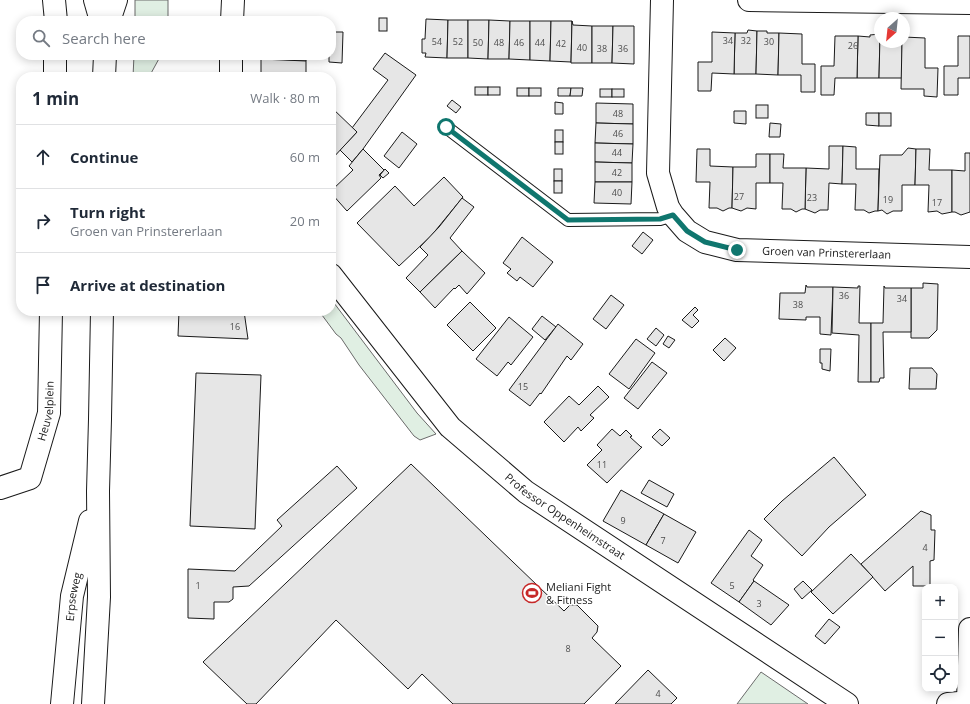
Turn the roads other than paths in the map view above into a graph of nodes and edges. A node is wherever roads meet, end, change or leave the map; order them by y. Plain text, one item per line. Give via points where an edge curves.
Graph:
1 (54, 0) edge
2 (95, 0) edge
3 (116, 0) edge
4 (233, 0) edge
5 (662, 0) edge
6 (749, 0) edge
7 (970, 3) edge
8 (56, 16) edge
9 (100, 16) edge
10 (111, 16) edge
11 (232, 16) edge
12 (55, 60) edge
13 (105, 60) edge
14 (231, 60) edge
15 (55, 72) edge
16 (104, 72) edge
17 (231, 72) edge
18 (446, 127) dead end
19 (673, 215) junction
20 (970, 256) edge
21 (336, 280) edge
22 (51, 316) edge
23 (102, 316) edge
24 (0, 488) edge
25 (98, 490) junction
26 (970, 629) edge
27 (962, 703) edge
28 (62, 704) edge
29 (93, 704) edge
30 (847, 704) edge

1 - 8 street
2 - 9 street
3 - 10 street
4 - 11 street
5 - 19 street, Groen van Prinstererlaan via 658,173 668,207
6 - 7 street
12 - 15 street
13 - 16 street
14 - 17 street
18 - 19 lane via 568,220 660,219
19 - 20 street, Groen van Prinstererlaan via 687,231 705,242 737,250
21 - 30 street, Professor Oppenheimstraat via 450,427 520,487
22 - 24 street, Heuvelplein via 49,413 30,478
23 - 25 street, Erpseweg
25 - 28 street, Erpseweg via 72,596
25 - 29 street, Erpseweg via 99,597
26 - 27 street

